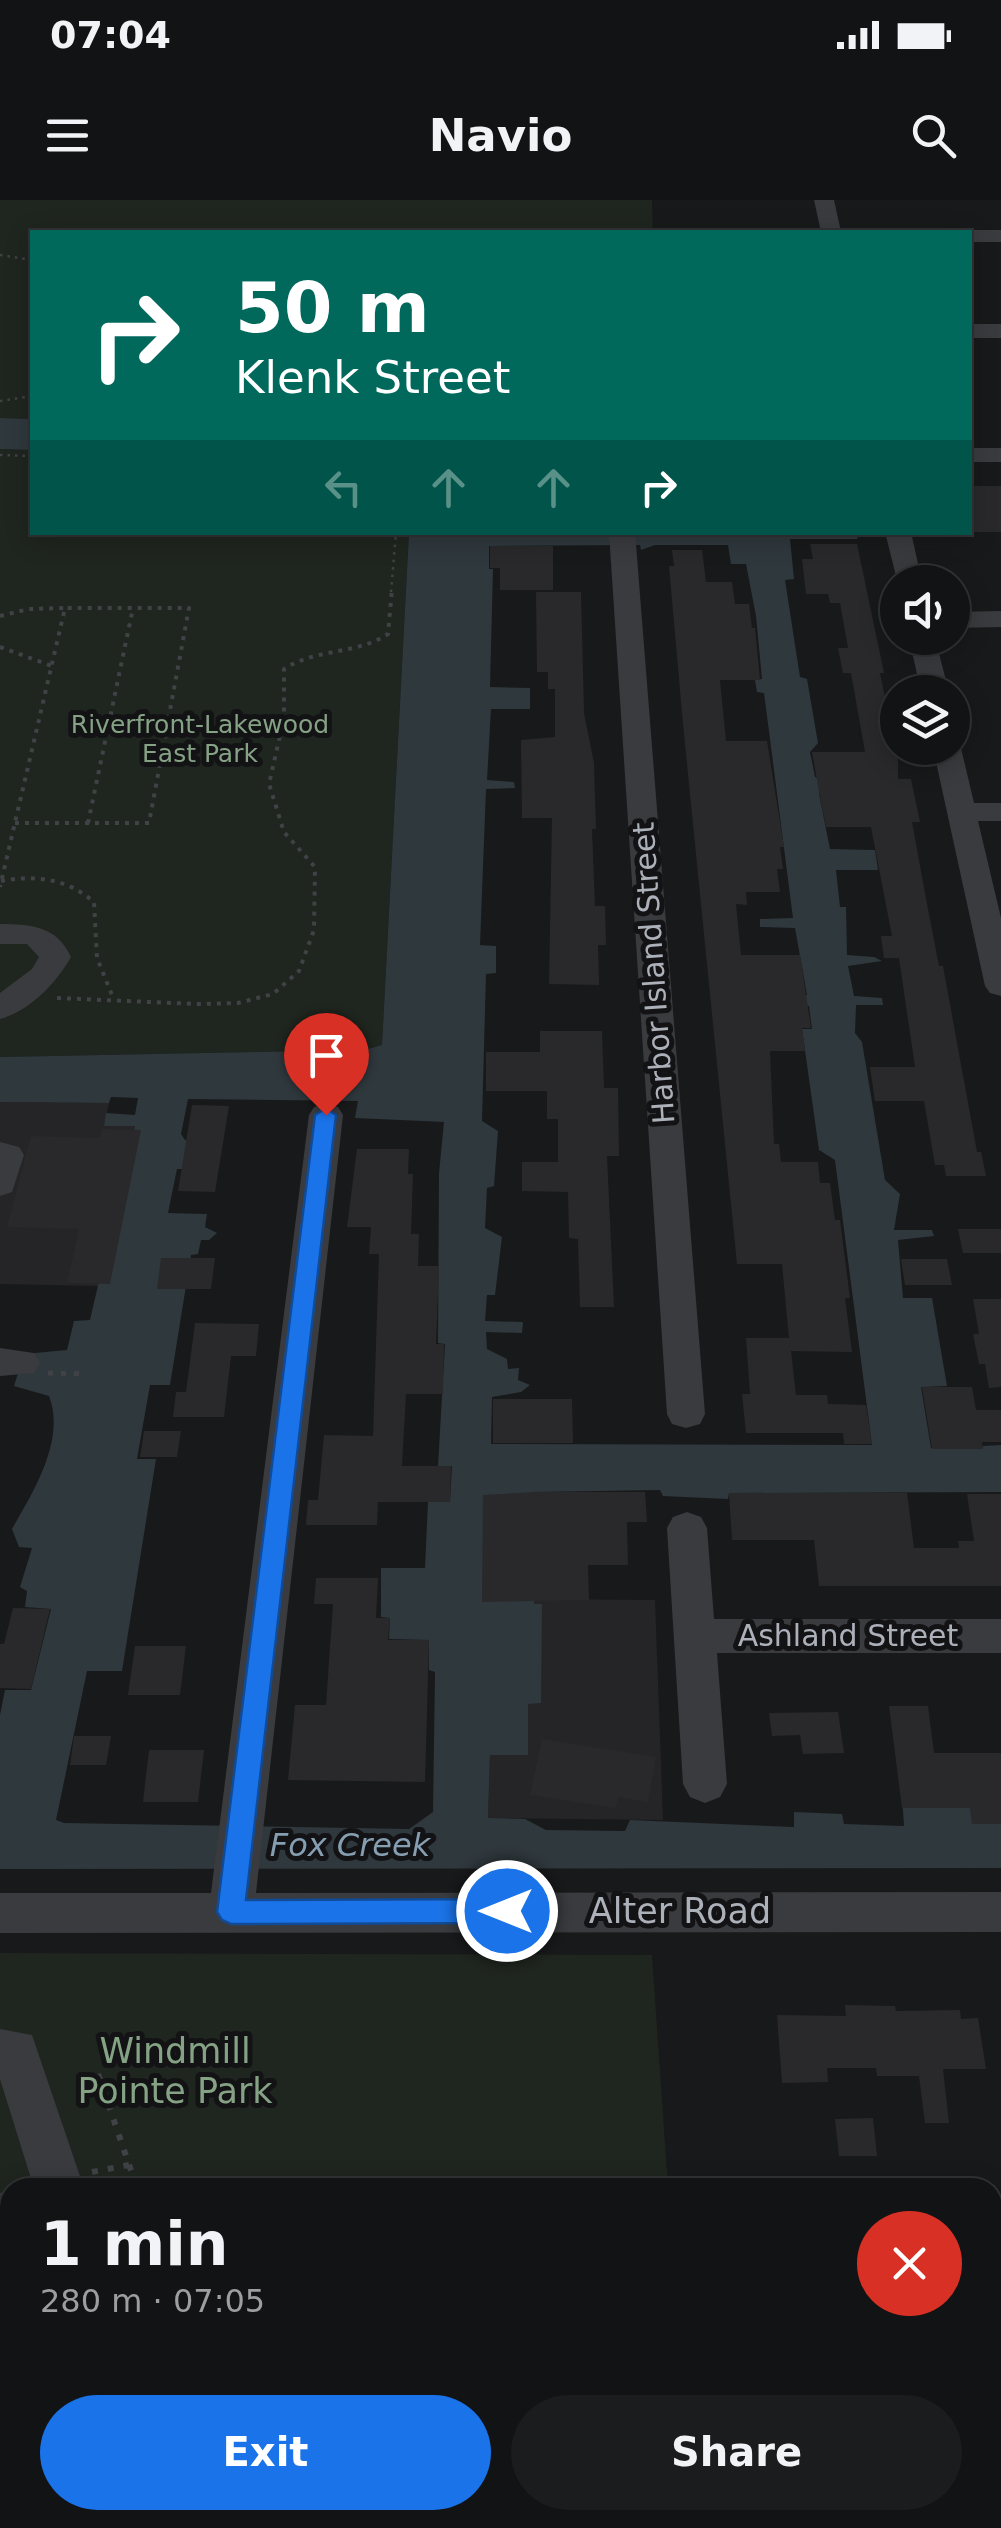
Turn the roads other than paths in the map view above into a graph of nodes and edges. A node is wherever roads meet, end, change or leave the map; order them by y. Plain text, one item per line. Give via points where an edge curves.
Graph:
1 (824, 200) edge
2 (832, 230) edge
3 (972, 236) edge
4 (1001, 236) edge
5 (972, 331) edge
6 (1001, 331) edge
7 (972, 456) edge
8 (1001, 456) edge
9 (899, 535) edge
10 (623, 540) edge
11 (906, 565) edge
12 (970, 620) edge
13 (1001, 620) edge
14 (951, 765) edge
15 (962, 812) junction
16 (1001, 812) edge
17 (0, 934) edge
18 (1001, 986) edge
19 (0, 1009) edge
20 (326, 1115) dead end
21 (0, 1154) edge
22 (0, 1184) edge
23 (686, 1414) dead end
24 (687, 1528) dead end
25 (695, 1636) junction
26 (1001, 1636) edge
27 (705, 1784) dead end
28 (233, 1900) junction
29 (1001, 1912) edge
30 (0, 1913) edge
31 (0, 2051) edge
32 (74, 2178) edge

1 - 2 street
3 - 4 street
5 - 6 street
7 - 8 street
9 - 11 street
10 - 23 street, Harbor Island Street
12 - 13 street
14 - 15 street
15 - 16 street
15 - 18 street
17 - 19 street via 35,935 55,956 45,975
20 - 28 street
21 - 22 street via 7,1154
24 - 25 street
25 - 26 street, Ashland Street
25 - 27 street
28 - 29 street, Alter Road
28 - 30 street, Alter Road
31 - 32 street via 15,2050

